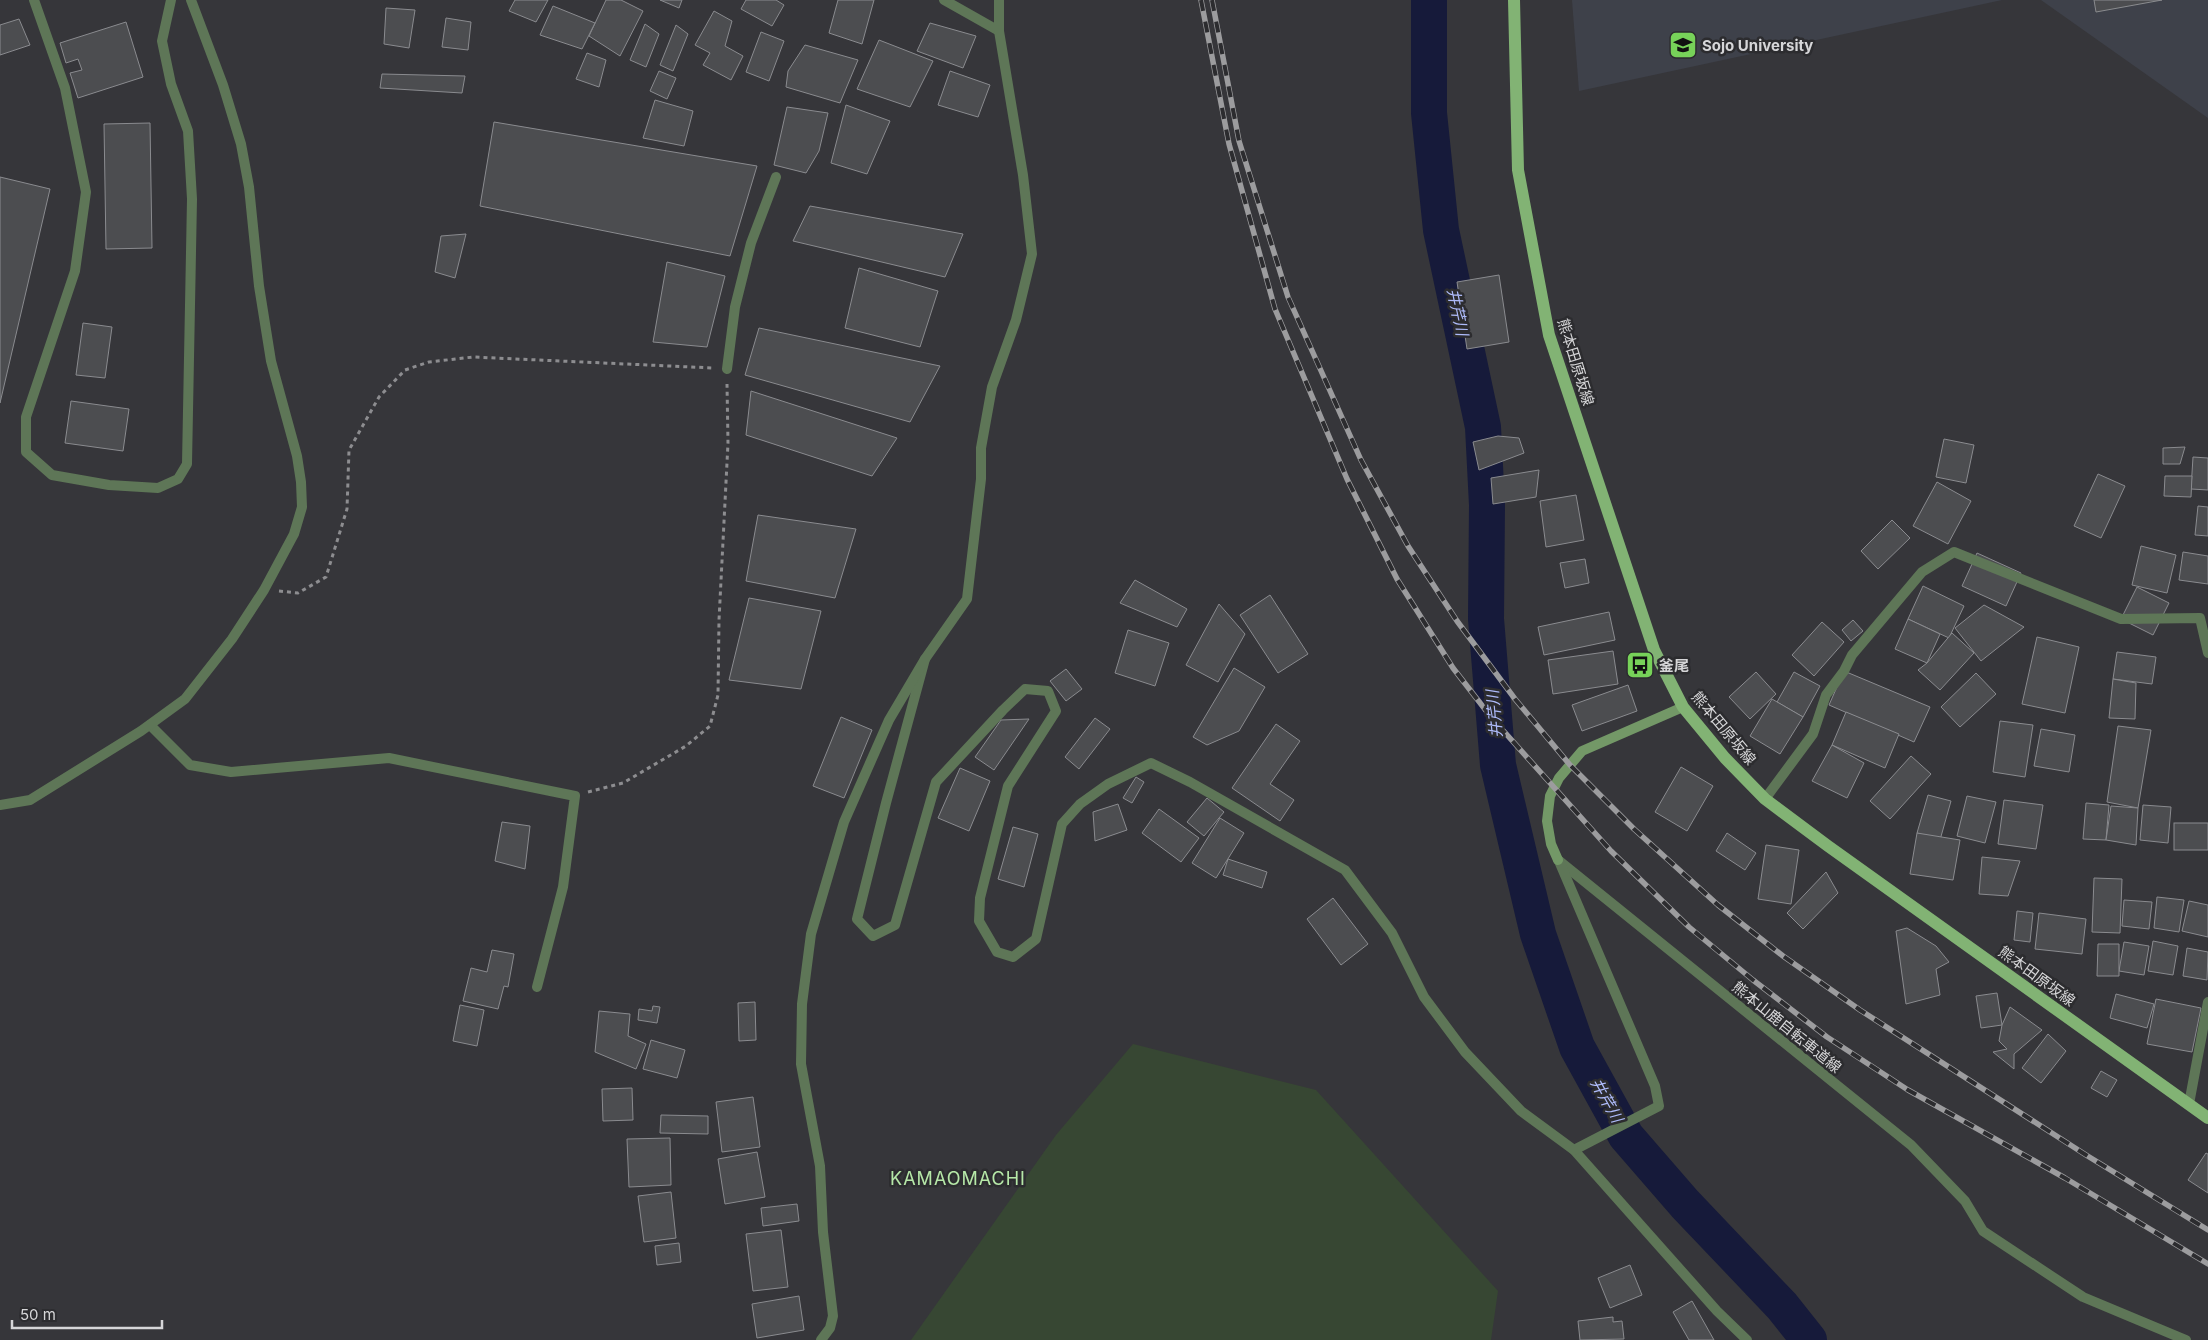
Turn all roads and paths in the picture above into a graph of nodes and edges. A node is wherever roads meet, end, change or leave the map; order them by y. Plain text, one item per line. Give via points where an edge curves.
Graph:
1 (34, 0) edge
2 (171, 0) edge
3 (191, 0) edge
4 (944, 0) edge
5 (999, 0) edge
6 (1514, 0) edge
7 (999, 30) junction
8 (776, 177) dead end
9 (727, 369) junction
10 (264, 590) junction
11 (2208, 653) edge
12 (925, 659) junction
13 (1682, 707) junction
14 (150, 725) junction
15 (575, 796) junction
16 (1765, 799) junction
17 (0, 805) edge
18 (1558, 860) junction
19 (537, 987) dead end
20 (2208, 1002) edge
21 (2188, 1104) junction
22 (2208, 1118) edge
23 (1574, 1150) junction
24 (822, 1340) edge
25 (1747, 1340) edge
26 (2186, 1340) edge

1 - 2 street via 65,88 86,192 75,271 26,417 26,452 52,475 109,485 158,488 178,479 187,464 192,199 188,131 171,84 162,41
3 - 10 street via 241,144 271,362 301,482 302,507 294,534
4 - 7 street
5 - 7 street
6 - 13 main road, 熊本田原坂線 via 1518,170 1549,335 1654,650
7 - 12 street via 1024,175 1032,254 1016,320 992,387 981,448 981,479 967,599
8 - 9 street via 751,243 735,307
9 - 10 path via 473,357 429,362 406,370 379,397 349,450 347,509 326,577 298,593
9 - 15 path via 728,443 718,695 710,726 686,746 623,783
10 - 14 street via 232,639 185,699
11 - 16 street via 2200,618 2121,619 1954,552 1922,572 1852,655 1826,694 1813,734
12 - 23 street via 857,919 873,936 895,925 936,782 1025,689 1048,691 1056,711 1008,786 980,898 979,921 997,952 1013,957 1036,939 1062,824 1080,804 1108,784 1151,763 1345,870 1392,933 1424,997 1465,1052 1520,1111
12 - 24 street via 889,720 844,822 811,934 802,1004 801,1064 820,1166 823,1232 833,1316
13 - 16 main road, 熊本田原坂線
13 - 18 main road via 1582,751 1559,778 1550,796 1547,821
14 - 15 street via 190,765 231,772 389,758
14 - 17 street via 30,800
15 - 19 street via 563,887
16 - 21 main road, 熊本田原坂線
18 - 23 street via 1654,1086 1659,1106
18 - 26 street, 熊本山鹿自転車道線 via 1911,1145 1965,1201 1982,1230 2083,1296
20 - 21 street
21 - 22 main road, 熊本田原坂線
23 - 25 street via 1717,1311

